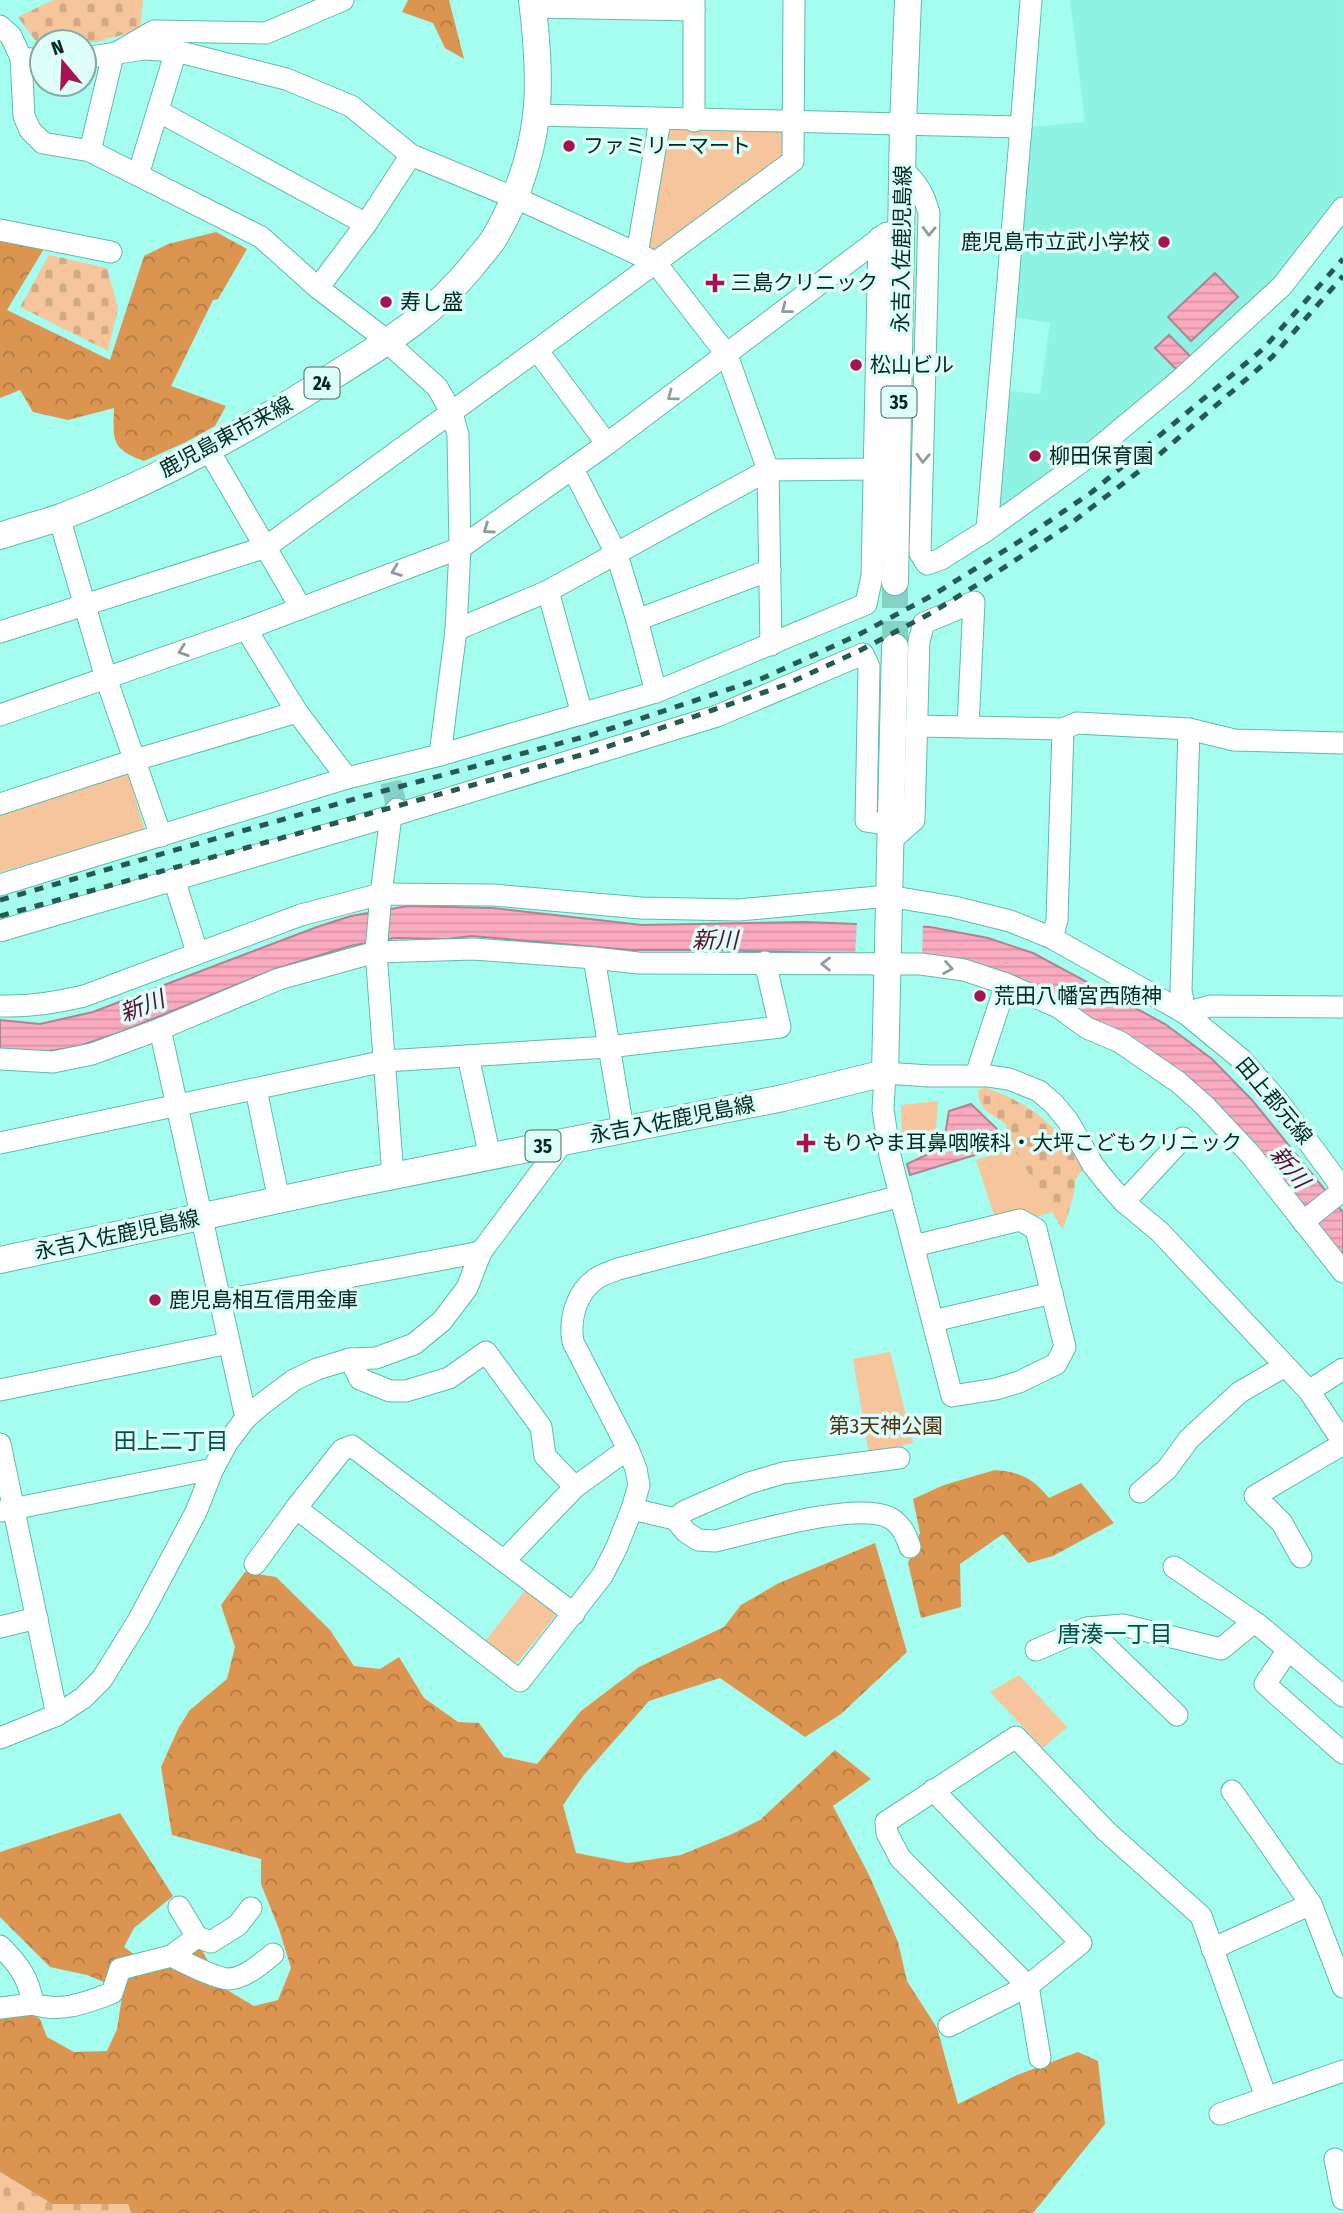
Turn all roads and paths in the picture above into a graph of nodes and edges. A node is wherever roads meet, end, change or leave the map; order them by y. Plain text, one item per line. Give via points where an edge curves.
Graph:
1 (343, 0) edge
2 (353, 0) edge
3 (359, 0) edge
4 (794, 0) edge
5 (908, 0) edge
6 (1031, 0) edge
7 (532, 4) edge
8 (694, 5) edge
9 (0, 26) edge
10 (176, 51) junction
11 (113, 55) junction
12 (28, 56) edge
13 (98, 57) edge
14 (28, 74) edge
15 (159, 110) junction
16 (536, 115) junction
17 (660, 120) junction
18 (694, 121) junction
19 (795, 123) junction
20 (904, 124) junction
21 (1021, 127) junction
22 (90, 150) junction
23 (411, 155) junction
24 (904, 171) junction
25 (138, 175) junction
26 (514, 197) junction
27 (1343, 208) edge
28 (903, 222) junction
29 (366, 224) junction
30 (0, 230) edge
31 (879, 238) junction
32 (111, 252) dead end
33 (646, 258) junction
34 (318, 289) junction
35 (386, 343) junction
36 (537, 350) junction
37 (727, 355) junction
38 (452, 413) junction
39 (607, 444) junction
40 (208, 449) junction
41 (573, 469) junction
42 (874, 469) junction
43 (768, 470) junction
44 (59, 517) junction
45 (987, 530) junction
46 (0, 536) edge
47 (266, 547) junction
48 (460, 548) junction
49 (617, 555) junction
50 (770, 570) junction
51 (895, 582) tunnel mouth
52 (548, 591) junction
53 (84, 604) junction
54 (301, 608) junction
55 (637, 620) junction
56 (246, 629) junction
57 (456, 630) junction
58 (0, 632) edge
59 (771, 645) junction
60 (895, 647) tunnel mouth
61 (106, 678) junction
62 (656, 692) junction
63 (297, 712) junction
64 (582, 714) junction
65 (0, 715) edge
66 (917, 726) junction
67 (968, 727) junction
68 (1063, 729) junction
69 (1189, 729) junction
70 (1343, 743) edge
71 (440, 755) junction
72 (135, 760) junction
73 (347, 778) junction
74 (0, 804) edge
75 (394, 812) junction
76 (890, 834) junction
77 (161, 836) junction
78 (174, 879) junction
79 (0, 884) edge
80 (381, 894) junction
81 (888, 896) junction
82 (0, 931) edge
83 (1052, 938) junction
84 (197, 952) junction
85 (376, 952) junction
86 (594, 958) junction
87 (765, 962) junction
88 (887, 965) junction
89 (1006, 984) junction
90 (0, 1006) edge
91 (1343, 1007) edge
92 (1185, 1013) junction
93 (160, 1029) junction
94 (608, 1047) junction
95 (468, 1056) junction
96 (0, 1059) edge
97 (385, 1061) junction
98 (885, 1073) junction
99 (976, 1075) junction
100 (256, 1090) junction
101 (177, 1104) junction
102 (623, 1129) junction
103 (1182, 1138) dead end
104 (563, 1142) junction
105 (0, 1143) edge
106 (490, 1157) junction
107 (393, 1176) junction
108 (1343, 1189) edge
109 (901, 1196) junction
110 (279, 1200) junction
111 (1124, 1202) junction
112 (201, 1217) junction
113 (1303, 1222) junction
114 (914, 1246) junction
115 (481, 1252) junction
116 (0, 1261) edge
117 (1343, 1272) edge
118 (1052, 1293) junction
119 (220, 1301) junction
120 (933, 1321) junction
121 (229, 1343) junction
122 (351, 1359) junction
123 (1285, 1366) junction
124 (1343, 1369) edge
125 (0, 1390) edge
126 (1309, 1391) junction
127 (246, 1418) junction
128 (1341, 1435) edge
129 (0, 1444) edge
130 (628, 1449) junction
131 (899, 1458) dead end
132 (213, 1469) junction
133 (575, 1487) junction
134 (1140, 1492) dead end
135 (296, 1508) junction
136 (632, 1509) junction
137 (7, 1510) edge
138 (675, 1519) junction
139 (910, 1547) dead end
140 (1301, 1558) dead end
141 (504, 1560) junction
142 (255, 1564) dead end
143 (1174, 1567) dead end
144 (574, 1614) junction
145 (37, 1618) junction
146 (1254, 1622) junction
147 (0, 1627) edge
148 (1087, 1628) junction
149 (1036, 1650) dead end
150 (1289, 1650) junction
151 (1343, 1696) edge
152 (57, 1715) junction
153 (1177, 1715) dead end
154 (0, 1738) edge
155 (1343, 1753) edge
156 (933, 1790) junction
157 (1231, 1791) dead end
158 (1311, 1904) junction
159 (179, 1907) dead end
160 (251, 1909) dead end
161 (197, 1937) junction
162 (0, 1947) edge
163 (1212, 1950) junction
164 (273, 1954) dead end
165 (171, 1956) junction
166 (1028, 1986) junction
167 (1343, 1987) edge
168 (33, 2004) junction
169 (0, 2008) edge
170 (948, 2026) dead end
171 (1040, 2058) dead end
172 (1343, 2071) edge
173 (1266, 2097) junction
174 (1220, 2114) dead end
175 (1335, 2159) dead end
176 (1343, 2199) edge

1 - 11 street via 266,33 154,32
2 - 3 street
4 - 19 street
5 - 20 main road, 永吉入佐鹿児島線 / 35
6 - 21 street
7 - 8 street
7 - 16 main road, 鹿児島東市来線 / 24
8 - 18 street
9 - 12 street
10 - 11 street via 144,49
10 - 15 street
10 - 23 street via 286,79 351,106
11 - 13 street
11 - 22 street
14 - 22 street via 22,105 30,130 43,143
15 - 25 street
15 - 29 street
16 - 17 street
16 - 26 main road, 鹿児島東市来線 / 24 via 528,160
17 - 18 street
17 - 33 street
18 - 19 street
19 - 20 street
19 - 33 street via 793,161
20 - 21 street
20 - 24 main road, 永吉入佐鹿児島線 / 35
21 - 45 street
22 - 25 street
23 - 26 street
23 - 29 street
24 - 28 main road, 永吉入佐鹿児島線 / 35
24 -> 45 street via 923,194 929,213 920,553 927,564
25 - 34 street via 261,237
26 - 33 street
26 - 35 main road, 鹿児島東市来線 / 24 via 492,241 453,290
27 - 45 street via 1282,286 1181,379 1080,463
28 - 31 street
28 - 51 main road, 永吉入佐鹿児島線 / 35
29 - 34 street
30 - 32 street
31 -> 37 street
31 - 42 street
33 - 36 street
33 - 37 street
34 - 35 street
35 - 38 street via 437,387
35 - 40 main road, 鹿児島東市来線 / 24
36 - 38 street
36 - 39 street
37 -> 39 street
37 - 43 street
38 - 47 street
38 - 48 street via 458,435
39 - 41 street
40 - 44 main road, 鹿児島東市来線 / 24
40 - 47 street
41 -> 48 street
41 - 49 street
42 - 43 street
42 - 59 street via 872,576 866,604
43 - 49 street
43 - 50 street
44 - 46 main road, 鹿児島東市来線 / 24
44 - 53 street
47 - 53 street
47 - 54 street
48 -> 54 street
48 - 57 street
49 - 52 street
49 - 55 street
50 - 55 street
50 - 59 street
52 - 57 street
52 - 64 street
53 - 58 street
53 - 61 street
54 - 56 street
55 - 62 street
56 -> 61 street
56 - 63 street
57 - 71 street
59 - 62 street
60 - 76 main road
61 - 65 street
61 - 72 street
62 - 64 street
63 - 72 street
63 - 73 street
64 - 71 street
66 - 67 street
66 - 67 street via 923,623 974,601
66 - 76 street via 914,820
67 - 68 street
68 - 69 street via 1077,723
68 - 83 street via 1057,920
69 - 70 street via 1234,740
69 - 92 street via 1181,990
71 - 73 street via 390,775
72 - 74 street
72 - 77 street
73 - 77 street
75 - 76 street via 717,716 863,654 869,667 866,821
75 - 78 street
75 - 80 street
76 - 81 main road
77 - 79 street
78 - 82 street
78 - 84 street
80 - 81 street, 田上郡元線 via 493,895 641,908 739,910
80 - 84 street, 田上郡元線 via 301,915
80 - 85 street
81 - 83 street, 田上郡元線 via 1010,921
81 - 88 main road
83 - 92 street, 田上郡元線
84 - 90 street, 田上郡元線 via 84,996 28,1007
85 - 86 street via 474,949
85 - 93 street via 279,979
85 - 97 street
86 - 87 street via 638,963
86 - 94 street
88 -> 87 street
87 - 94 street via 780,1027
88 -> 89 street via 964,970
88 - 98 main road
89 - 99 street
89 - 113 street via 1120,1042 1178,1082 1251,1155
91 - 92 street via 1210,1006
92 - 108 street, 田上郡元線 via 1241,1059
93 - 96 street via 92,1054 53,1062
93 - 101 street
94 - 95 street
94 - 102 street
95 - 97 street
95 - 106 street
97 - 100 street
97 - 107 street
98 - 99 street
98 - 102 main road, 永吉入佐鹿児島線 / 35
98 - 109 street via 883,1110
99 - 111 street via 1009,1079 1039,1091 1068,1121 1093,1165
100 - 101 street
100 - 110 street
101 - 105 street
101 - 112 street
102 - 104 main road, 永吉入佐鹿児島線 / 35
103 - 111 street
104 - 106 main road, 永吉入佐鹿児島線 / 35
104 - 115 street
106 - 107 main road, 永吉入佐鹿児島線 / 35
107 - 110 main road, 永吉入佐鹿児島線 / 35
108 - 113 street
109 - 114 street
109 - 130 street via 596,1278 573,1312 573,1342
110 - 112 main road, 永吉入佐鹿児島線 / 35
111 - 123 street via 1160,1232
112 - 116 main road, 永吉入佐鹿児島線 / 35
112 - 119 street
113 - 117 street
114 - 118 street via 1020,1220 1036,1229
114 - 120 street
115 - 119 street
115 - 122 street via 467,1288 442,1321 414,1343 376,1358
118 - 120 street
118 - 120 street via 1065,1348 1056,1364 996,1389 952,1396
119 - 121 street
121 - 125 street
121 - 127 street
122 - 127 street via 294,1380
122 - 133 street via 360,1379 390,1391 406,1391 449,1378 486,1352 541,1427 544,1455
123 - 126 street
123 - 134 street via 1240,1392
124 - 126 street
126 - 128 street
127 - 132 street
128 - 140 street via 1255,1496 1282,1522
129 - 137 street
130 - 133 street
130 - 136 street via 639,1485
131 - 138 street via 783,1473 749,1483
132 - 137 street
132 - 152 street via 196,1512 114,1663 83,1699
133 - 141 street
135 - 141 street via 342,1450 352,1446
135 - 142 street
135 - 144 street via 520,1681
136 - 138 street
136 - 144 street via 602,1576
137 - 145 street
138 - 139 street via 698,1540 715,1541 825,1516 874,1512 891,1518 904,1531
141 - 144 street
143 - 146 street
145 - 147 street
145 - 152 street
146 - 148 street via 1221,1649 1123,1625
146 - 150 street
148 - 149 street
148 - 153 street
150 - 151 street
150 - 155 street via 1265,1684
152 - 154 street
156 - 163 street via 1016,1737 1106,1831 1201,1916
156 - 166 street via 886,1822 887,1833 900,1858
156 - 166 street via 1081,1943
157 - 158 street
158 - 163 street
158 - 167 street
159 - 161 street
160 - 161 street via 238,1925 211,1942
161 - 165 street
162 - 168 street via 30,1983
163 - 173 street
164 - 165 street via 228,1979
165 - 168 street via 120,1969 112,1993 73,2007
166 - 170 street
166 - 171 street
168 - 169 street
172 - 173 street
173 - 174 street
175 - 176 street

